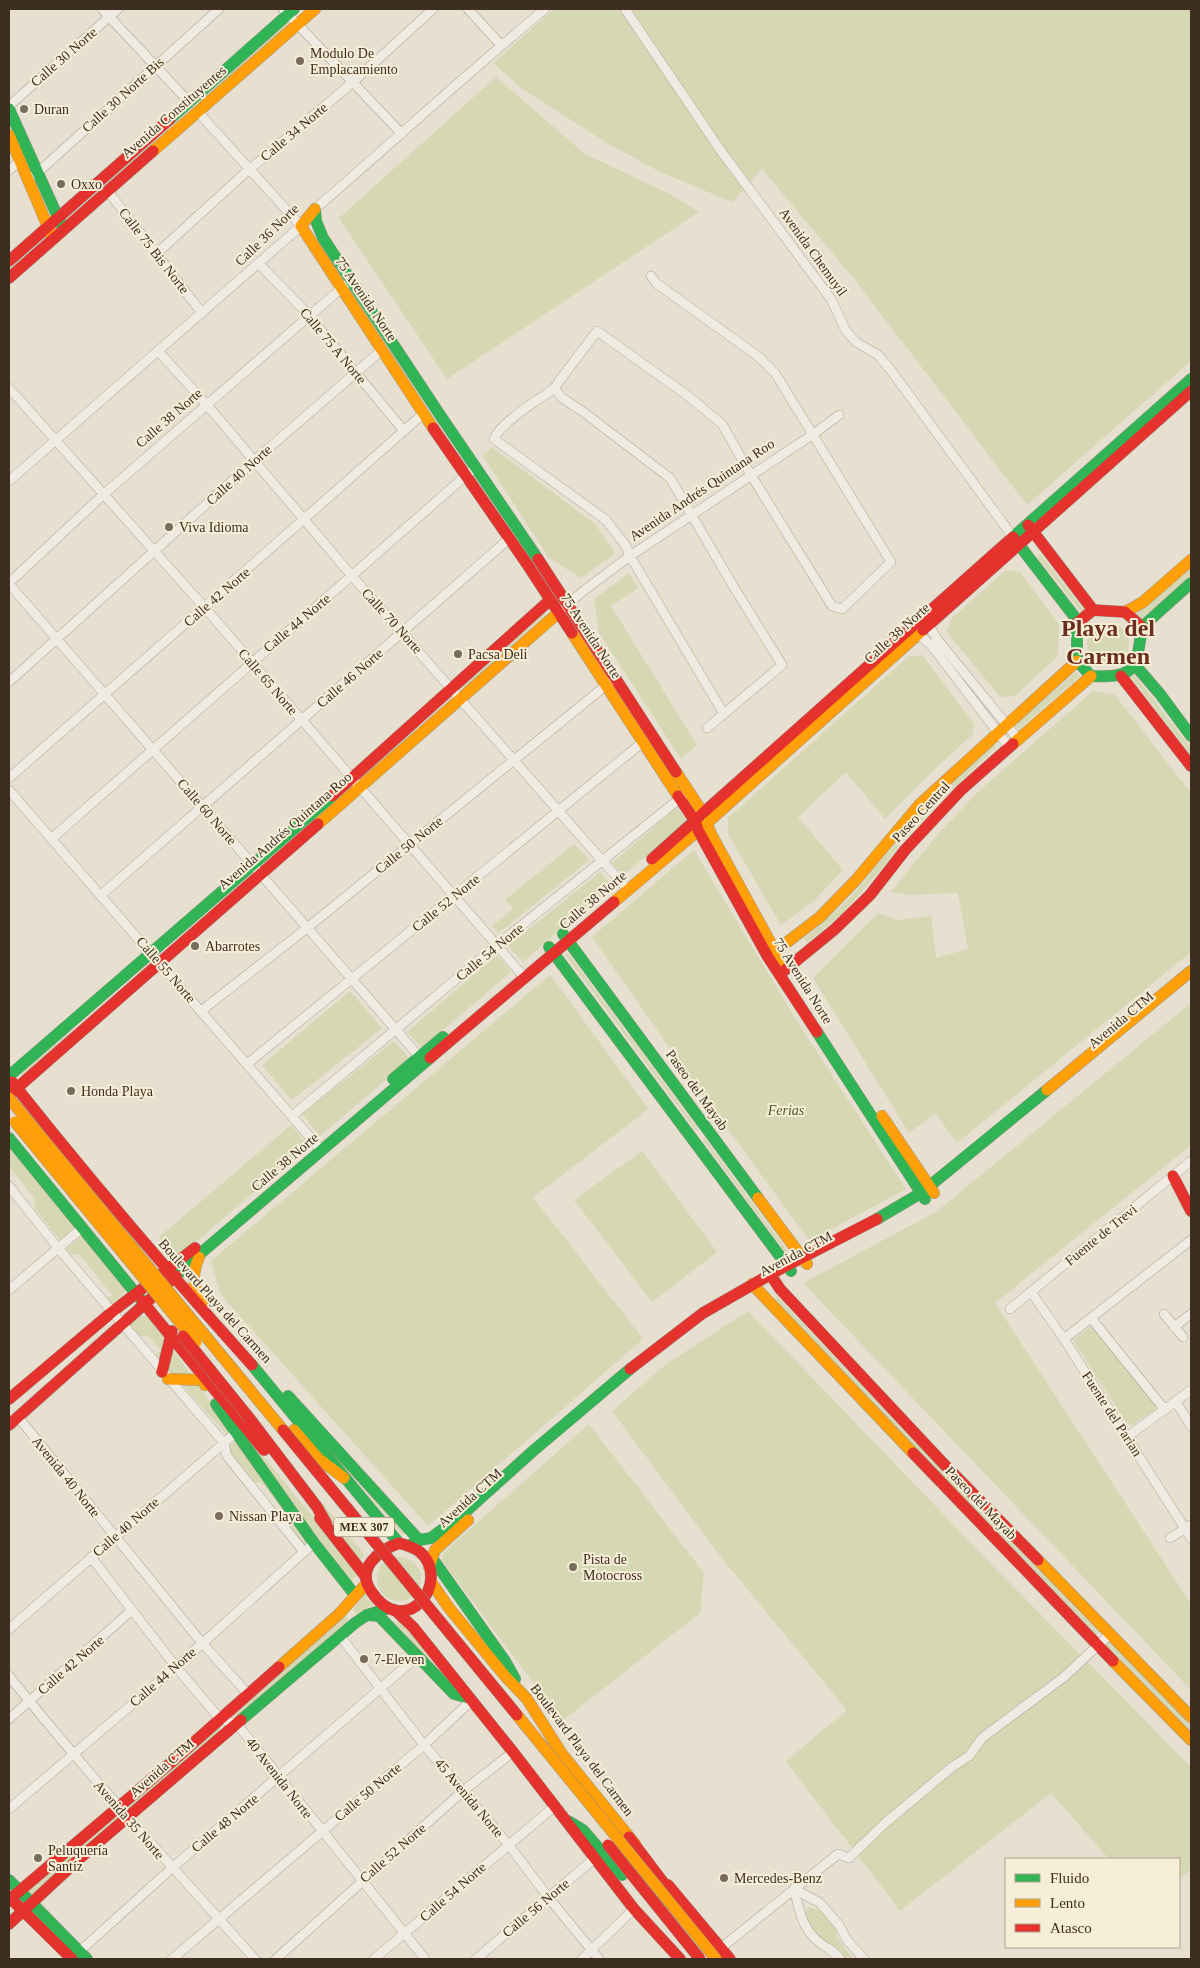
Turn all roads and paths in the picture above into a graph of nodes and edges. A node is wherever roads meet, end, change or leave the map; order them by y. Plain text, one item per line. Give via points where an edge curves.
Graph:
1 (102, 9) edge
2 (118, 9) edge
3 (219, 9) edge
4 (315, 9) edge
5 (433, 9) edge
6 (468, 9) edge
7 (544, 9) edge
8 (625, 9) edge
9 (288, 11) edge
10 (109, 18) junction
11 (297, 24) junction
12 (501, 45) junction
13 (156, 66) junction
14 (352, 83) junction
15 (189, 102) junction
16 (9, 107) edge
17 (198, 112) junction
18 (402, 134) junction
19 (9, 135) edge
20 (20, 162) junction
21 (250, 169) junction
22 (9, 170) edge
23 (37, 172) junction
24 (27, 182) junction
25 (107, 190) junction
26 (315, 210) junction
27 (58, 217) junction
28 (48, 226) junction
29 (301, 226) junction
30 (63, 229) junction
31 (53, 238) junction
32 (156, 254) junction
33 (9, 260) edge
34 (259, 264) junction
35 (651, 276) dead end
36 (9, 278) edge
37 (352, 279) junction
38 (340, 289) junction
39 (202, 313) junction
40 (309, 316) junction
41 (382, 350) junction
42 (158, 352) junction
43 (356, 373) junction
44 (1191, 379) edge
45 (9, 388) edge
46 (555, 389) junction
47 (1191, 391) edge
48 (207, 405) junction
49 (423, 414) junction
50 (840, 414) dead end
51 (404, 431) junction
52 (812, 434) junction
53 (56, 440) junction
54 (254, 462) junction
55 (476, 467) junction
56 (466, 475) junction
57 (751, 475) junction
58 (9, 481) edge
59 (104, 494) junction
60 (692, 516) junction
61 (305, 519) junction
62 (1030, 528) junction
63 (509, 539) junction
64 (1016, 541) junction
65 (154, 552) junction
66 (630, 556) junction
67 (1191, 560) edge
68 (352, 576) junction
69 (1191, 582) edge
70 (9, 584) edge
71 (550, 600) junction
72 (563, 605) junction
73 (205, 608) junction
74 (1093, 610) junction
75 (1125, 612) junction
76 (926, 620) junction
77 (1077, 623) junction
78 (1142, 627) junction
79 (915, 631) junction
80 (403, 632) junction
81 (57, 638) junction
82 (1077, 661) junction
83 (251, 662) junction
84 (1135, 665) junction
85 (1091, 676) junction
86 (1122, 676) junction
87 (616, 678) junction
88 (9, 682) edge
89 (605, 686) junction
90 (451, 689) junction
91 (105, 693) junction
92 (459, 698) junction
93 (724, 714) junction
94 (301, 720) junction
95 (707, 728) dead end
96 (1002, 728) junction
97 (1191, 736) edge
98 (1018, 738) junction
99 (644, 742) junction
100 (1008, 747) junction
101 (154, 750) junction
102 (514, 761) junction
103 (1191, 766) edge
104 (351, 777) junction
105 (9, 778) edge
106 (360, 786) junction
107 (9, 790) edge
108 (685, 795) junction
109 (202, 808) junction
110 (558, 811) junction
111 (701, 822) junction
112 (51, 839) junction
113 (410, 844) junction
114 (603, 861) junction
115 (256, 869) junction
116 (625, 887) junction
117 (100, 895) junction
118 (455, 896) junction
119 (307, 928) junction
120 (566, 937) junction
121 (497, 945) junction
122 (552, 950) junction
123 (772, 954) junction
124 (155, 957) junction
125 (1191, 971) edge
126 (783, 972) junction
127 (523, 975) junction
128 (351, 979) junction
129 (1191, 981) edge
130 (202, 1011) junction
131 (396, 1030) junction
132 (422, 1060) junction
133 (247, 1064) junction
134 (9, 1077) edge
135 (11, 1091) edge
136 (9, 1114) edge
137 (292, 1116) junction
138 (9, 1124) edge
139 (9, 1138) edge
140 (36, 1148) junction
141 (320, 1148) junction
142 (1191, 1161) edge
143 (917, 1168) junction
144 (947, 1172) junction
145 (1173, 1176) junction
146 (9, 1186) edge
147 (927, 1193) junction
148 (1191, 1211) edge
149 (125, 1220) junction
150 (83, 1227) junction
151 (1191, 1240) edge
152 (96, 1245) junction
153 (58, 1248) junction
154 (201, 1254) junction
155 (804, 1261) junction
156 (789, 1269) junction
157 (170, 1275) junction
158 (773, 1278) junction
159 (755, 1288) junction
160 (9, 1290) edge
161 (1030, 1292) junction
162 (136, 1293) junction
163 (170, 1293) junction
164 (162, 1302) junction
165 (146, 1305) junction
166 (1010, 1309) dead end
167 (112, 1312) junction
168 (1164, 1314) dead end
169 (1191, 1314) edge
170 (207, 1315) junction
171 (1092, 1318) junction
172 (122, 1325) junction
173 (1174, 1327) junction
174 (170, 1335) junction
175 (1183, 1337) dead end
176 (1064, 1339) junction
177 (165, 1376) junction
178 (206, 1380) junction
179 (266, 1381) junction
180 (1191, 1390) edge
181 (9, 1399) edge
182 (1176, 1402) junction
183 (1165, 1410) junction
184 (13, 1421) edge
185 (243, 1426) junction
186 (1191, 1426) edge
187 (1127, 1437) junction
188 (224, 1443) junction
189 (344, 1478) junction
190 (1188, 1527) edge
191 (115, 1537) junction
192 (1170, 1538) dead end
193 (1191, 1538) edge
194 (419, 1540) junction
195 (314, 1542) junction
196 (404, 1545) junction
197 (304, 1552) junction
198 (91, 1558) junction
199 (430, 1562) junction
200 (366, 1581) junction
201 (431, 1582) junction
202 (354, 1595) junction
203 (392, 1609) junction
204 (132, 1610) junction
205 (367, 1614) junction
206 (9, 1629) edge
207 (1110, 1634) junction
208 (340, 1636) junction
209 (202, 1643) junction
210 (1099, 1645) junction
211 (418, 1656) junction
212 (176, 1667) junction
213 (9, 1676) edge
214 (382, 1688) junction
215 (248, 1694) junction
216 (527, 1699) junction
217 (470, 1700) junction
218 (29, 1701) junction
219 (1191, 1717) edge
220 (9, 1719) edge
221 (220, 1719) junction
222 (237, 1724) junction
223 (1191, 1740) edge
224 (424, 1745) junction
225 (514, 1752) junction
226 (72, 1755) junction
227 (280, 1776) junction
228 (463, 1791) junction
229 (119, 1806) junction
230 (555, 1806) junction
231 (9, 1809) edge
232 (128, 1817) junction
233 (568, 1821) junction
234 (322, 1831) junction
235 (630, 1837) junction
236 (508, 1844) junction
237 (595, 1858) junction
238 (172, 1868) junction
239 (9, 1880) edge
240 (361, 1881) junction
241 (794, 1889) junction
242 (11, 1897) edge
243 (548, 1897) junction
244 (27, 1908) junction
245 (634, 1909) junction
246 (219, 1919) junction
247 (9, 1924) edge
248 (404, 1934) junction
249 (592, 1951) junction
250 (720, 1956) edge
251 (80, 1957) edge
252 (172, 1959) edge
253 (255, 1959) edge
254 (276, 1959) edge
255 (374, 1959) edge
256 (425, 1959) edge
257 (476, 1959) edge
258 (582, 1959) edge
259 (599, 1959) edge
260 (680, 1959) edge
261 (692, 1959) edge
262 (700, 1959) edge
263 (730, 1959) edge
264 (840, 1959) edge
265 (864, 1959) edge

1 - 10 street
2 - 10 street, Calle 30 Norte
3 - 13 street, Calle 30 Norte Bis
4 - 11 main road, Avenida Constituyentes
5 - 14 street, Calle 34 Norte
6 - 12 street
7 - 12 street, Calle 36 Norte
8 - 64 street, Avenida Chemuyil via 720,151 831,299 846,331 856,342 878,355 890,369
9 - 11 street
9 - 15 main road, Avenida Constituyentes
10 - 13 street
10 - 16 street, Calle 30 Norte
11 - 14 street
11 - 17 main road, Avenida Constituyentes
12 - 18 street, Calle 36 Norte
13 - 15 street
13 - 23 street, Calle 30 Norte Bis
14 - 18 street
14 - 21 street, Calle 34 Norte
15 - 27 main road, Avenida Constituyentes
16 - 23 main road
17 - 21 street, 75 Avenida Norte
17 - 25 main road, Avenida Constituyentes
18 - 26 street, Calle 36 Norte
19 - 20 main road
20 - 22 street
20 - 24 main road
21 - 29 street, 75 Avenida Norte
21 - 32 street, Calle 34 Norte
23 - 24 street, Calle 30 Norte Bis
23 - 27 main road
24 - 28 main road
25 - 30 main road, Avenida Constituyentes
25 - 32 street, Calle 75 Bis Norte
26 - 29 main road, Calle 36 Norte
26 - 37 main road, 75 Avenida Norte via 323,238
27 - 28 main road, Avenida Constituyentes
27 - 30 main road
28 - 31 main road
28 - 33 main road, Avenida Constituyentes
29 - 34 street, Calle 36 Norte
29 - 38 main road, 75 Avenida Norte
30 - 31 main road, Avenida Constituyentes
31 - 36 main road, Avenida Constituyentes
32 - 39 street, Calle 75 Bis Norte
34 - 39 street, Calle 36 Norte
34 - 40 street, Calle 75 A Norte
35 - 52 street via 656,283 759,357 775,373
37 - 38 street, Calle 38 Norte
37 - 55 main road, 75 Avenida Norte
38 - 40 street, Calle 38 Norte
38 - 41 main road, 75 Avenida Norte
39 - 42 street, Calle 36 Norte
40 - 43 street, Calle 75 A Norte
40 - 48 street, Calle 38 Norte
41 - 43 street, Calle 40 Norte
41 - 49 main road, 75 Avenida Norte
42 - 48 street, Calle 70 Norte
42 - 53 street, Calle 36 Norte
43 - 51 street, Calle 75 A Norte
43 - 54 street, Calle 40 Norte
44 - 62 main road, Calle 38 Norte
45 - 53 street, Calle 65 Norte
46 - 57 street via 597,331 722,424
46 - 60 street via 562,398 670,478
46 - 66 street via 497,431 494,439 606,520
47 - 62 main road, Calle 38 Norte
48 - 54 street, Calle 70 Norte
48 - 59 street, Calle 38 Norte
49 - 51 street, Calle 42 Norte
49 - 56 main road, 75 Avenida Norte
50 - 52 street, Avenida Andrés Quintana Roo
51 - 61 street, Calle 42 Norte
52 - 57 street, Avenida Andrés Quintana Roo
52 - 57 street via 891,562 842,609 832,606
53 - 58 street, Calle 36 Norte
53 - 59 street, Calle 65 Norte
54 - 61 street, Calle 70 Norte
54 - 65 street, Calle 40 Norte
55 - 56 street, Calle 44 Norte
55 - 72 main road, 75 Avenida Norte
56 - 63 main road, 75 Avenida Norte
56 - 68 street, Calle 44 Norte
57 - 60 street, Avenida Andrés Quintana Roo
59 - 65 street, Calle 65 Norte
59 - 70 street, Calle 38 Norte
60 - 66 street, Avenida Andrés Quintana Roo
60 - 93 street via 782,664
61 - 68 street, Calle 70 Norte
61 - 73 street, Calle 42 Norte
62 - 64 main road, Calle 38 Norte
62 - 74 main road
63 - 71 main road, 75 Avenida Norte
63 - 80 street, Calle 46 Norte
64 - 76 main road, Calle 38 Norte
64 - 77 main road, Avenida Chemuyil
65 - 73 street, Calle 65 Norte
65 - 81 street, Calle 40 Norte
66 - 72 street, Avenida Andrés Quintana Roo
66 - 93 street
67 - 75 main road via 1143,602
68 - 80 street, Calle 70 Norte
68 - 83 street, Calle 44 Norte
69 - 78 main road
70 - 81 street, Calle 60 Norte
71 - 72 main road, 75 Avenida Norte
71 - 90 main road, Avenida Andrés Quintana Roo
72 - 87 main road, 75 Avenida Norte
72 - 89 main road, 75 Avenida Norte
72 - 92 main road, Avenida Andrés Quintana Roo
73 - 83 street, Calle 65 Norte
73 - 91 street, Calle 42 Norte
74 - 75 main road
74 - 77 main road
75 - 78 main road
76 - 79 main road, Calle 38 Norte
76 - 96 street
77 - 82 main road
78 - 84 main road
79 - 96 street via 931,645
79 - 111 main road, Calle 38 Norte
80 - 90 street, Calle 70 Norte
80 - 94 street, Calle 46 Norte
81 - 88 street, Calle 40 Norte
81 - 91 street, Calle 60 Norte
82 - 85 main road
82 - 96 main road, Paseo Central
83 - 94 street, Calle 65 Norte
83 - 101 street, Calle 44 Norte
84 - 86 main road
84 - 97 main road
85 - 86 main road
85 - 98 main road, Paseo Central
86 - 103 main road
87 - 89 street, Calle 50 Norte
87 - 108 main road, 75 Avenida Norte
89 - 99 main road, 75 Avenida Norte
89 - 102 street, Calle 50 Norte
90 - 92 street, Calle 70 Norte
90 - 104 main road, Avenida Andrés Quintana Roo
91 - 101 street, Calle 60 Norte
91 - 105 street, Calle 42 Norte
92 - 102 street, Calle 70 Norte
92 - 106 main road, Avenida Andrés Quintana Roo
93 - 95 street
94 - 104 street, Calle 65 Norte
94 - 109 street, Calle 46 Norte
96 - 98 street
96 - 100 street
96 - 123 main road, Paseo Central via 919,805 820,917
98 - 100 main road, Paseo Central
99 - 108 main road, 75 Avenida Norte
99 - 110 street, Calle 52 Norte
100 - 126 main road, Paseo Central via 960,790 905,850 870,895
101 - 109 street, Calle 60 Norte
101 - 112 street, Calle 44 Norte
102 - 110 street, Calle 70 Norte
102 - 113 street, Calle 50 Norte
104 - 106 street, Calle 65 Norte
104 - 115 main road, Avenida Andrés Quintana Roo
106 - 113 street, Calle 65 Norte
106 - 115 main road, Avenida Andrés Quintana Roo
107 - 112 street, Calle 55 Norte
108 - 111 main road, 75 Avenida Norte
108 - 114 street, Calle 54 Norte
109 - 115 street, Calle 60 Norte
109 - 117 street, Calle 46 Norte
110 - 114 street, Calle 70 Norte
110 - 118 street, Calle 52 Norte
111 - 116 main road, Calle 38 Norte
111 - 123 main road, 75 Avenida Norte
112 - 117 street, Calle 55 Norte
113 - 118 street, Calle 65 Norte
113 - 119 street, Calle 50 Norte
114 - 116 street, Calle 70 Norte
114 - 121 street, Calle 54 Norte
115 - 119 street, Calle 60 Norte
115 - 124 main road, Avenida Andrés Quintana Roo
116 - 120 main road, Calle 38 Norte
117 - 124 street, Calle 55 Norte
118 - 121 street, Calle 65 Norte
118 - 128 street, Calle 52 Norte
119 - 128 street, Calle 60 Norte
119 - 130 street, Calle 50 Norte
120 - 122 main road, Calle 38 Norte
120 - 155 main road, Paseo del Mayab
121 - 127 street, Calle 65 Norte
121 - 131 street, Calle 54 Norte
122 - 127 main road, Calle 38 Norte
122 - 156 main road
123 - 126 main road, 75 Avenida Norte
124 - 130 street, Calle 55 Norte
124 - 134 main road, Avenida Andrés Quintana Roo
124 - 135 main road, Avenida Andrés Quintana Roo
125 - 144 main road, Avenida CTM
126 - 143 main road, 75 Avenida Norte
126 - 147 main road, 75 Avenida Norte
127 - 132 main road, Calle 38 Norte
128 - 131 street, Calle 60 Norte
128 - 133 street, Calle 52 Norte
129 - 147 main road, Avenida CTM
130 - 133 street, Calle 55 Norte
131 - 132 street, Calle 60 Norte
131 - 137 street, Calle 54 Norte
132 - 141 main road, Calle 38 Norte
133 - 137 street, Calle 55 Norte
134 - 135 main road, Boulevard Playa del Carmen
135 - 149 main road, Boulevard Playa del Carmen
135 - 163 main road, MEX 307, bridge via 36,1121 49,1145
136 - 140 main road, MEX 307, bridge
137 - 141 street, Calle 55 Norte
138 - 140 main road via 18,1136
139 - 150 main road
140 - 164 main road, MEX 307, bridge
141 - 154 main road, Calle 38 Norte
141 - 157 main road, Calle 38 Norte
142 - 145 street, Fuente de Trevi
143 - 144 main road via 927,1174
143 - 147 main road, 75 Avenida Norte
144 - 147 main road, Avenida CTM
145 - 148 main road
145 - 161 street, Fuente de Trevi
146 - 153 street
147 - 155 main road, Avenida CTM
149 - 152 main road via 128,1233 122,1244 114,1248
149 - 157 main road, Boulevard Playa del Carmen
150 - 152 main road
150 - 153 street
151 - 171 street
152 - 162 main road
153 - 160 street
153 - 167 street
154 - 157 main road, Calle 38 Norte
154 - 170 main road via 193,1272 193,1285
155 - 156 main road, Avenida CTM
156 - 158 main road, Avenida CTM
157 - 162 main road, Calle 38 Norte
157 - 165 main road, Calle 38 Norte
157 - 170 main road, Boulevard Playa del Carmen
158 - 159 main road, Avenida CTM
158 - 207 main road, Paseo del Mayab via 941,1461
159 - 194 main road, Avenida CTM via 702,1314 674,1334 532,1451 463,1514 431,1538
159 - 199 main road, Avenida CTM via 658,1356 554,1443 435,1550
159 - 210 main road, Paseo del Mayab
161 - 166 street, Fuente de Trevi
161 - 176 street, Fuente del Parian
162 - 165 main road
162 - 167 main road, Calle 38 Norte
163 - 189 main road, bridge via 197,1315 319,1459
163 - 250 main road, MEX 307, bridge
164 - 185 main road, bridge
164 - 262 main road, MEX 307, bridge via 512,1723
165 - 172 main road, Calle 38 Norte
165 - 174 main road
167 - 172 street
167 - 181 main road, Calle 38 Norte
168 - 173 street
169 - 173 street
170 - 174 main road via 194,1308 183,1312
170 - 179 main road, Boulevard Playa del Carmen
171 - 176 street
171 - 183 street
172 - 177 street
172 - 184 main road, Calle 38 Norte
173 - 175 street
174 - 177 main road
174 - 178 main road
176 - 187 street, Fuente del Parian
177 - 178 main road
177 - 188 street
178 - 185 main road
179 - 189 main road, Boulevard Playa del Carmen
179 - 194 main road via 277,1385 307,1416
180 - 182 street
182 - 183 street
182 - 186 street
183 - 187 street
184 - 191 street, Avenida 40 Norte
185 - 188 street, Calle 40 Norte
185 - 195 main road
185 - 200 main road via 306,1490
187 - 190 street, Fuente del Parian
188 - 191 street, Calle 40 Norte
188 - 197 street via 227,1456
189 - 196 main road, Boulevard Playa del Carmen
190 - 192 street
190 - 193 street, Fuente del Parian
191 - 198 street, Calle 40 Norte
191 - 209 street
194 - 196 main road, Avenida CTM
195 - 197 street, Calle 44 Norte
195 - 202 main road
196 - 199 main road via 418,1550
196 - 200 main road via 383,1549 374,1558
197 - 209 street, Calle 44 Norte
198 - 204 street
198 - 206 street, Calle 40 Norte
199 - 201 main road
199 - 216 main road via 505,1661
200 - 202 main road, Avenida CTM
200 - 203 main road via 381,1604
201 - 203 main road via 429,1594 420,1606 408,1611
201 - 216 main road, Boulevard Playa del Carmen via 504,1676
202 - 215 main road, Avenida CTM via 339,1614
203 - 205 main road, Avenida CTM
203 - 217 main road via 414,1628
204 - 212 street
204 - 218 street, Calle 42 Norte
205 - 208 main road, Avenida CTM
205 - 211 main road via 379,1616
207 - 210 street
207 - 219 main road, Paseo del Mayab
208 - 214 street, 45 Avenida Norte
208 - 222 main road, Avenida CTM
209 - 212 street, Calle 44 Norte
209 - 215 street
210 - 223 main road, Paseo del Mayab
210 - 241 street via 1064,1677 982,1738 969,1756 884,1824 849,1858 838,1854
211 - 214 street, Calle 48 Norte
211 - 217 main road via 454,1694
212 - 221 street
212 - 226 street, Calle 44 Norte
213 - 218 street, Avenida 35 Norte
214 - 224 street, 45 Avenida Norte
214 - 227 street, Calle 48 Norte
215 - 221 main road, Avenida CTM
216 - 235 main road, Boulevard Playa del Carmen via 562,1754
217 - 224 street, Calle 50 Norte
217 - 225 main road
218 - 220 street, Calle 42 Norte
218 - 226 street, Avenida 35 Norte
221 - 222 street, 40 Avenida Norte
221 - 229 main road, Avenida CTM
222 - 227 street, 40 Avenida Norte
222 - 232 main road, Avenida CTM
224 - 228 street, 45 Avenida Norte
224 - 234 street, Calle 50 Norte
225 - 228 street, Calle 52 Norte
225 - 230 main road
226 - 229 street, Avenida 35 Norte
226 - 231 street, Calle 44 Norte
227 - 234 street, 40 Avenida Norte
227 - 238 street, Calle 48 Norte
228 - 236 street, 45 Avenida Norte
228 - 240 street, Calle 52 Norte
229 - 232 street, Avenida 35 Norte
229 - 242 main road, Avenida CTM
230 - 233 main road
230 - 236 street, Calle 54 Norte
232 - 238 street, Avenida 35 Norte
232 - 244 main road, Avenida CTM
233 - 237 main road
233 - 261 main road via 583,1830
234 - 240 street, 40 Avenida Norte
234 - 246 street, Calle 50 Norte
235 - 250 main road, Boulevard Playa del Carmen
235 - 250 main road
236 - 243 street, 45 Avenida Norte
236 - 248 street, Calle 54 Norte
237 - 243 street, Calle 56 Norte
237 - 245 main road
238 - 246 street, Avenida 35 Norte
238 - 251 street, Calle 48 Norte
239 - 242 main road
240 - 248 street, 40 Avenida Norte
240 - 254 street, Calle 52 Norte
241 - 250 street
241 - 264 street via 801,1919 818,1942 834,1950
241 - 265 street via 820,1903
242 - 244 main road
243 - 249 street, 45 Avenida Norte
243 - 257 street, Calle 56 Norte
244 - 247 main road, Avenida CTM
244 - 251 main road
245 - 249 street
245 - 260 main road
246 - 252 street, Calle 50 Norte
246 - 253 street, Avenida 35 Norte
248 - 255 street, Calle 54 Norte
248 - 256 street, 40 Avenida Norte
249 - 258 street
249 - 259 street, 45 Avenida Norte
250 - 263 main road, Boulevard Playa del Carmen

